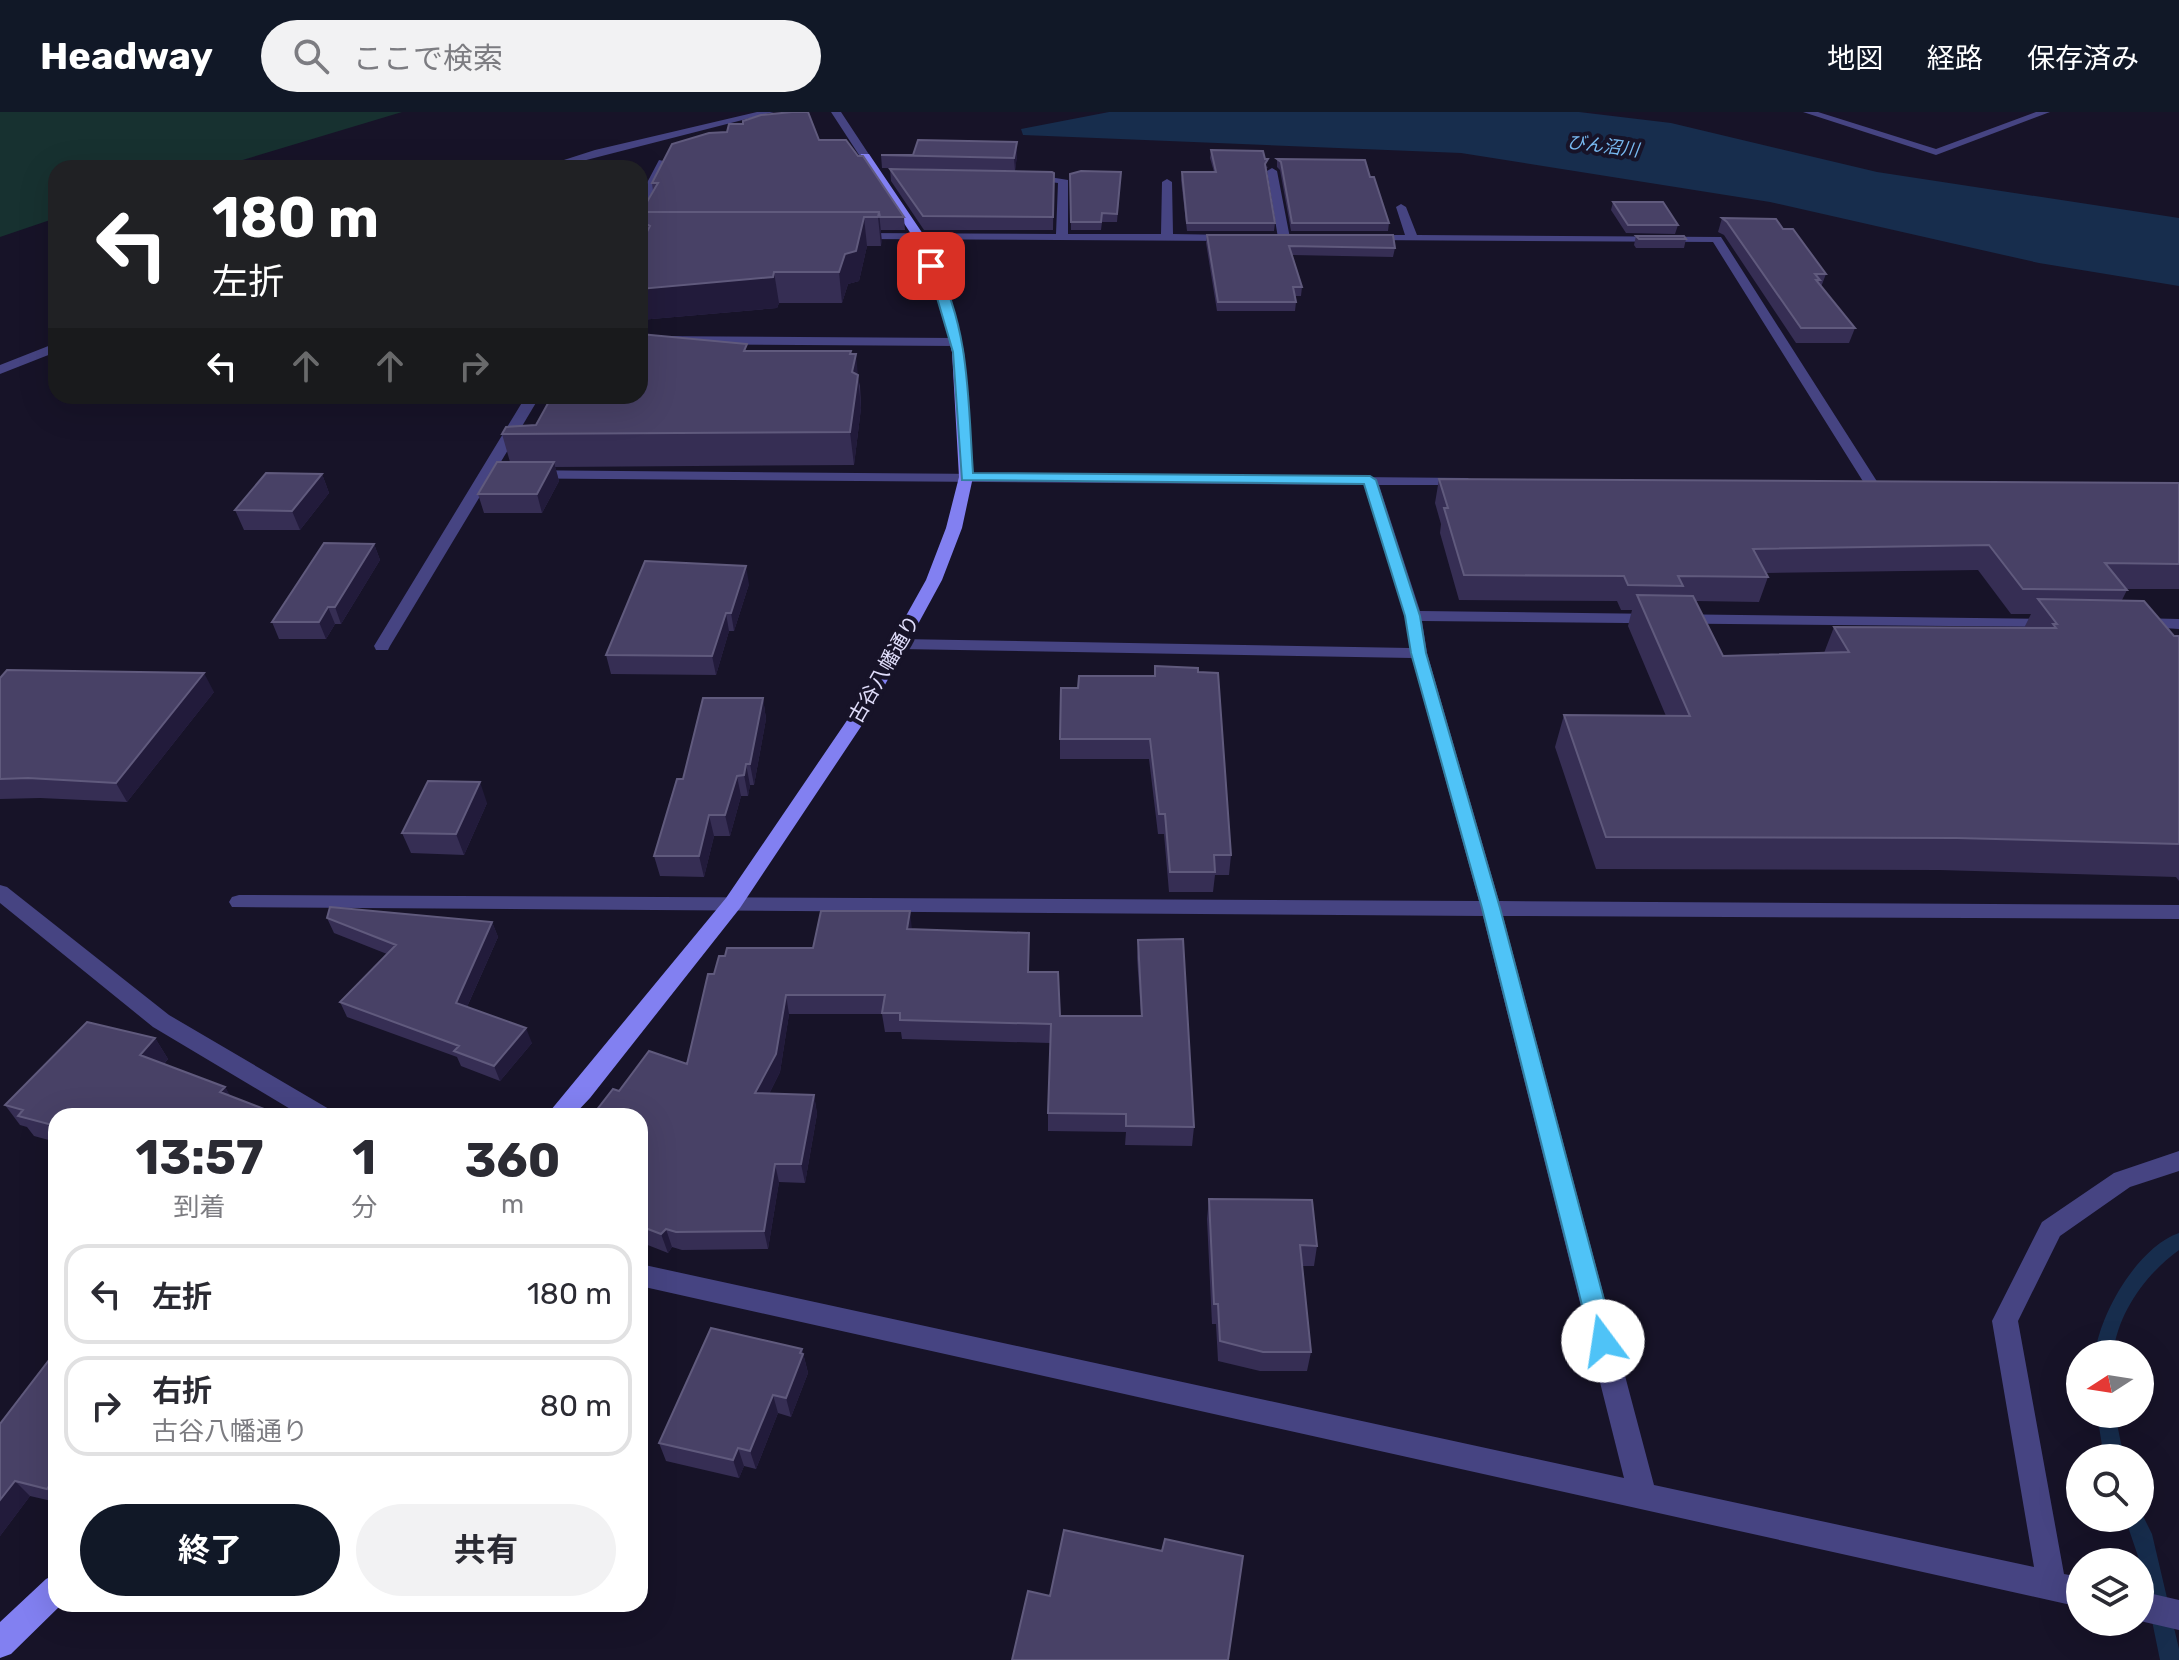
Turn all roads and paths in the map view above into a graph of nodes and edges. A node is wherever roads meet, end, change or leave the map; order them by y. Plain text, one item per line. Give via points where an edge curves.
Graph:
1 (769, 112) edge
2 (836, 112) edge
3 (1808, 112) edge
4 (2045, 112) edge
5 (572, 160) edge
6 (663, 162) edge
7 (1272, 171) dead end
8 (1019, 177) edge
9 (1167, 182) dead end
10 (648, 191) edge
11 (1401, 207) dead end
12 (841, 236) edge
13 (919, 237) junction
14 (1062, 237) junction
15 (1167, 238) junction
16 (1240, 238) edge
17 (1269, 238) edge
18 (1348, 238) edge
19 (1412, 238) junction
20 (648, 340) edge
21 (956, 342) junction
22 (48, 350) edge
23 (0, 370) edge
24 (528, 404) edge
25 (486, 474) junction
26 (966, 477) junction
27 (1370, 480) junction
28 (1481, 481) edge
29 (1872, 483) edge
30 (1413, 616) junction
31 (2067, 623) edge
32 (2115, 623) edge
33 (2179, 624) edge
34 (900, 644) junction
35 (382, 646) dead end
36 (1419, 653) junction
37 (0, 892) edge
38 (239, 902) dead end
39 (733, 903) junction
40 (1491, 908) junction
41 (2179, 912) edge
42 (308, 1108) edge
43 (566, 1108) edge
44 (2179, 1161) edge
45 (648, 1277) edge
46 (1643, 1496) junction
47 (2052, 1586) junction
48 (2066, 1589) edge
49 (48, 1595) edge
50 (2154, 1609) edge
51 (2179, 1615) edge
52 (11, 1620) edge
53 (0, 1643) edge

1 - 5 street
2 - 13 street, 古谷八幡通り via 865,156 886,176
3 - 4 street via 1936,152
6 - 10 street
7 - 17 street via 1289,238
8 - 14 street via 1063,180
9 - 15 street
11 - 19 street
12 - 13 street
13 - 14 street
13 - 21 street, 古谷八幡通り via 944,295
14 - 15 street
15 - 16 street
18 - 19 street
19 - 29 street via 1717,239
20 - 21 street
21 - 26 street, 古谷八幡通り
22 - 23 street
24 - 25 street
25 - 26 street
25 - 35 street
26 - 27 street
26 - 34 street, 古谷八幡通り via 934,580
27 - 28 street
27 - 30 street
30 - 31 street
30 - 36 street
32 - 33 street
34 - 36 street
34 - 39 street, 古谷八幡通り via 859,716
36 - 40 street
37 - 42 street via 161,1021
38 - 39 street
39 - 40 street
39 - 43 street, 古谷八幡通り
40 - 41 street
40 - 46 street
44 - 47 street via 2122,1180 2051,1229 2005,1321
45 - 46 street
46 - 47 street
47 - 48 street
49 - 52 street
50 - 51 street
52 - 53 street

